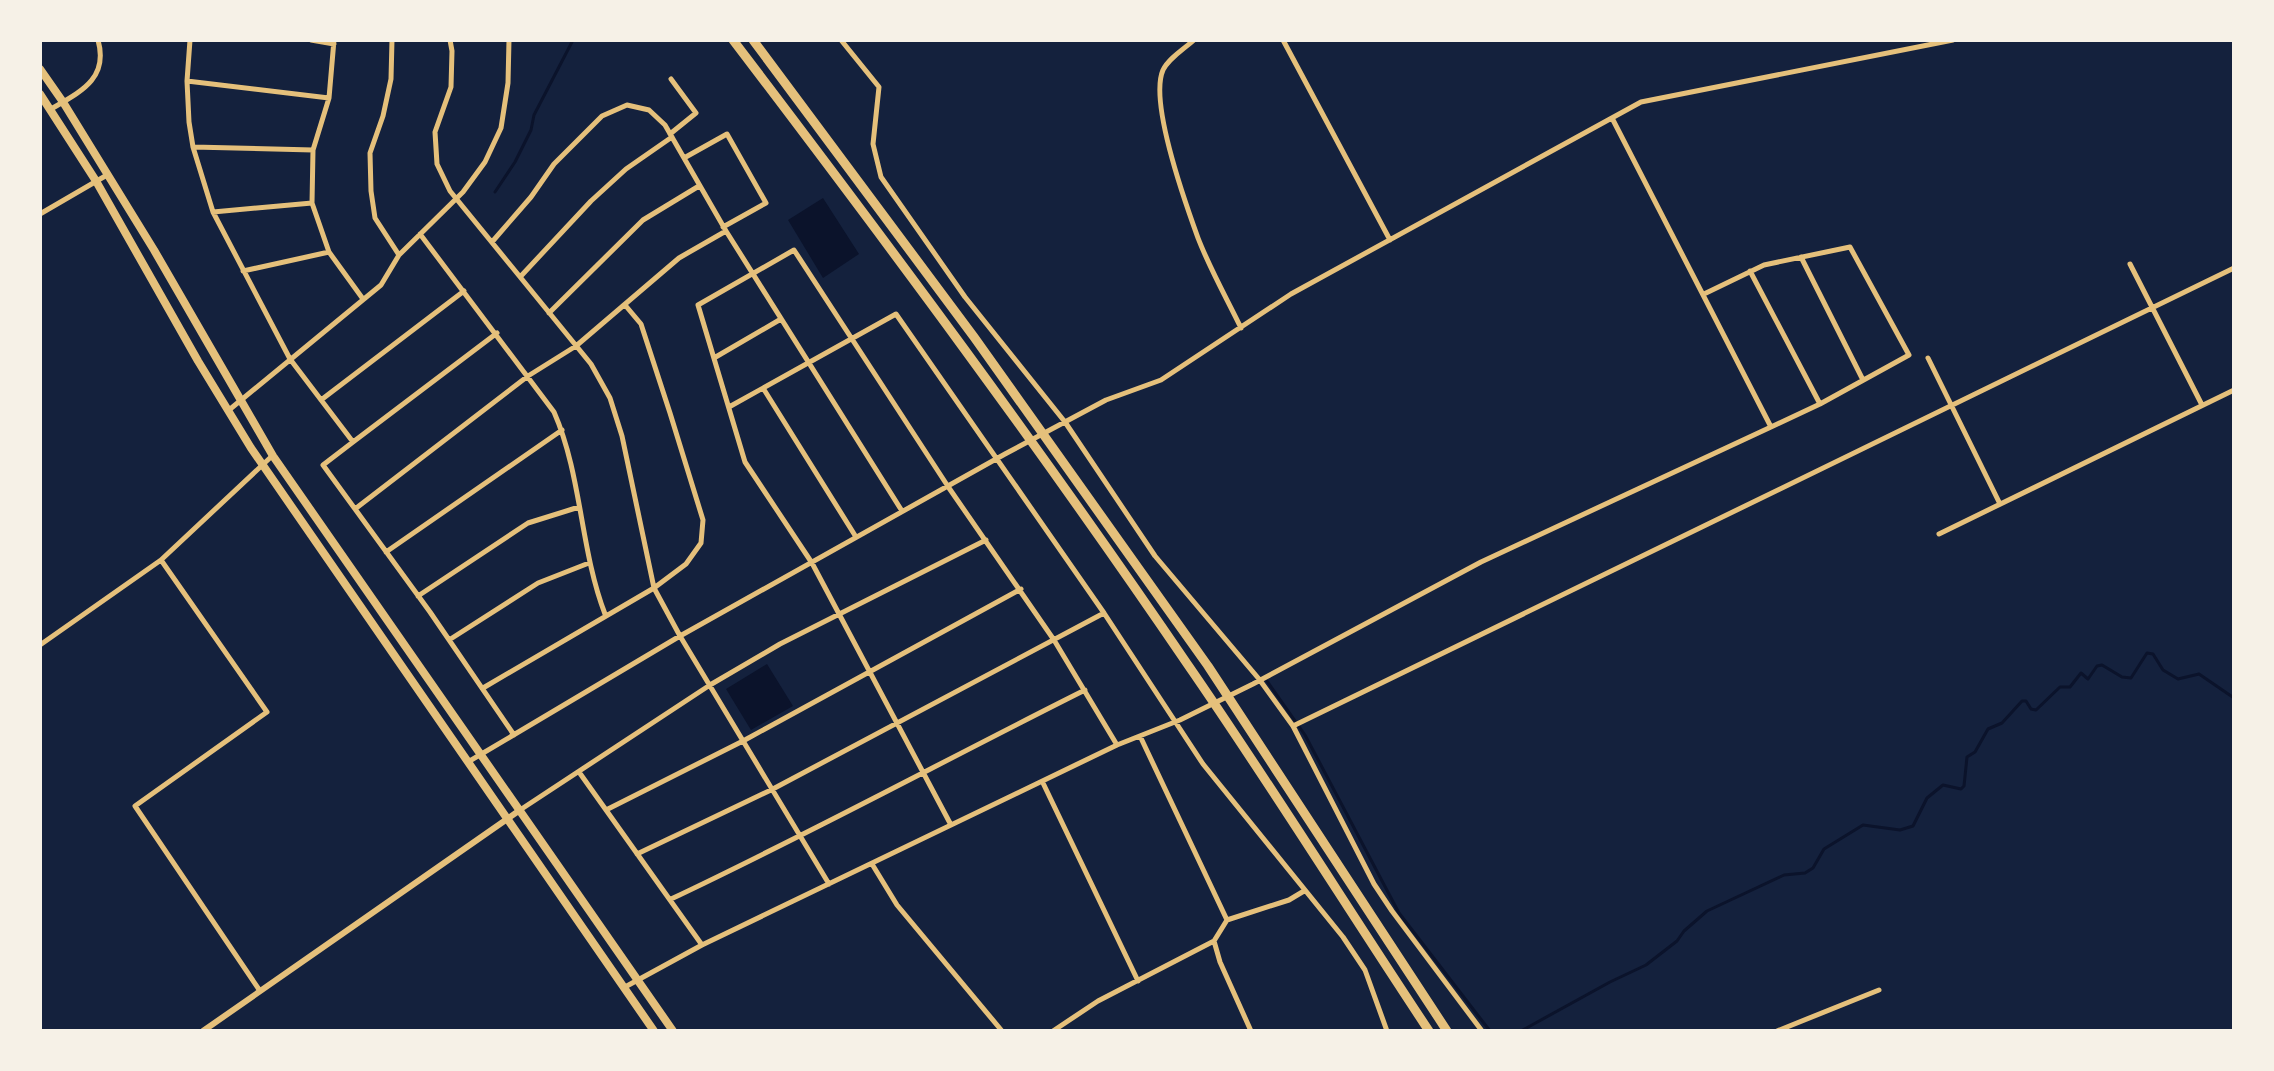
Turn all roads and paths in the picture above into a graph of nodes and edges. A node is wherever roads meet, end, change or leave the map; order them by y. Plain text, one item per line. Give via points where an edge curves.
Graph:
1 (98, 40) edge
2 (190, 40) edge
3 (311, 40) edge
4 (392, 40) edge
5 (450, 40) edge
6 (509, 40) edge
7 (733, 40) edge
8 (753, 40) edge
9 (841, 40) edge
10 (1194, 40) edge
11 (1283, 40) edge
12 (1953, 40) edge
13 (334, 42) edge
14 (40, 69) edge
15 (671, 79) dead end
16 (187, 81) junction
17 (40, 94) edge
18 (329, 98) junction
19 (63, 102) junction
20 (51, 109) junction
21 (1612, 118) junction
22 (671, 136) junction
23 (193, 147) junction
24 (313, 150) junction
25 (684, 158) junction
26 (107, 175) junction
27 (96, 181) junction
28 (699, 186) junction
29 (457, 198) junction
30 (312, 203) junction
31 (213, 212) junction
32 (40, 214) edge
33 (724, 229) junction
34 (420, 234) junction
35 (1390, 240) junction
36 (492, 242) junction
37 (329, 252) junction
38 (399, 255) junction
39 (1801, 257) junction
40 (2130, 264) dead end
41 (2234, 268) edge
42 (243, 271) junction
43 (1750, 271) junction
44 (752, 273) junction
45 (521, 276) junction
46 (464, 291) junction
47 (1704, 294) junction
48 (363, 299) junction
49 (625, 305) junction
50 (2152, 307) junction
51 (549, 313) junction
52 (781, 319) junction
53 (1241, 328) junction
54 (497, 333) junction
55 (851, 338) junction
56 (576, 346) junction
57 (714, 358) junction
58 (1928, 358) dead end
59 (290, 359) junction
60 (808, 363) junction
61 (528, 376) junction
62 (1863, 380) junction
63 (763, 388) junction
64 (2234, 390) edge
65 (321, 400) junction
66 (240, 402) junction
67 (1820, 404) junction
68 (1951, 405) junction
69 (2202, 405) junction
70 (729, 407) junction
71 (228, 410) junction
72 (1062, 423) junction
73 (1771, 427) junction
74 (562, 430) junction
75 (353, 442) junction
76 (273, 456) junction
77 (997, 459) junction
78 (263, 465) junction
79 (949, 488) junction
80 (2001, 505) junction
81 (579, 507) junction
82 (355, 509) junction
83 (902, 511) junction
84 (1939, 534) dead end
85 (856, 537) junction
86 (986, 540) junction
87 (386, 552) junction
88 (161, 560) junction
89 (589, 563) junction
90 (812, 563) junction
91 (654, 588) junction
92 (1021, 589) junction
93 (418, 596) junction
94 (1104, 613) junction
95 (605, 614) junction
96 (839, 614) junction
97 (680, 636) junction
98 (449, 640) junction
99 (1054, 640) junction
100 (40, 645) edge
101 (870, 671) junction
102 (1259, 679) junction
103 (710, 685) junction
104 (483, 688) junction
105 (1085, 690) junction
106 (897, 721) junction
107 (1177, 721) junction
108 (1293, 726) junction
109 (514, 735) junction
110 (1140, 736) junction
111 (743, 741) junction
112 (1117, 745) junction
113 (479, 755) junction
114 (468, 762) junction
115 (923, 771) junction
116 (579, 772) junction
117 (1043, 783) junction
118 (771, 790) junction
119 (520, 810) junction
120 (606, 810) junction
121 (508, 819) junction
122 (951, 825) junction
123 (802, 837) junction
124 (637, 854) junction
125 (872, 864) junction
126 (829, 884) junction
127 (1304, 891) junction
128 (671, 899) junction
129 (1227, 920) junction
130 (1214, 941) junction
131 (702, 945) junction
132 (637, 979) junction
133 (1138, 981) junction
134 (624, 987) junction
135 (1879, 990) dead end
136 (260, 991) junction
137 (203, 1031) edge
138 (654, 1031) edge
139 (673, 1031) edge
140 (1002, 1031) edge
141 (1053, 1031) edge
142 (1251, 1031) edge
143 (1387, 1031) edge
144 (1429, 1031) edge
145 (1447, 1031) edge
146 (1482, 1031) edge
147 (1777, 1031) edge

1 - 19 street via 97,77
2 - 16 street
3 - 13 street
4 - 38 street via 391,79 370,153 371,191 375,218
5 - 29 street via 451,87 435,132 437,164
6 - 29 street via 501,128 485,162
7 - 144 highway via 1155,617
8 - 145 highway via 1184,632
9 - 72 street via 879,87 873,144 881,177
10 - 53 street via 1162,71 1162,118 1199,240
11 - 35 street
12 - 21 street via 1641,102
13 - 18 street
14 - 19 highway
15 - 22 street via 696,113
16 - 18 street
16 - 23 street
17 - 20 highway
18 - 24 street
19 - 20 street
19 - 26 highway
20 - 27 highway
21 - 35 street
21 - 47 street
22 - 25 street
22 - 36 street via 649,110 627,105 602,116 554,164
22 - 45 street via 591,201
23 - 24 street
23 - 31 street
24 - 30 street
25 - 28 street
25 - 33 street via 727,134 766,203
26 - 27 street
26 - 66 highway
27 - 32 street
27 - 71 highway
28 - 33 street
28 - 51 street via 643,220
29 - 34 street
29 - 36 street
30 - 31 street
30 - 37 street
31 - 42 street
33 - 44 street
33 - 49 street via 679,258
34 - 38 street
34 - 46 street
35 - 53 street
36 - 45 street
37 - 42 street
37 - 48 street
38 - 48 street via 381,285
39 - 43 street
39 - 62 street
39 - 62 street via 1850,247 1909,355
40 - 50 street
41 - 50 street
42 - 59 street
43 - 47 street
43 - 67 street
44 - 52 street
44 - 55 street via 794,250
44 - 57 street via 698,305
45 - 51 street
46 - 54 street
46 - 65 street
47 - 73 street
48 - 59 street
49 - 56 street
49 - 91 street via 641,324 703,520 701,543 694,553
50 - 68 street
50 - 69 street
51 - 56 street
52 - 57 street
52 - 60 street
53 - 72 street via 1161,380
54 - 61 street
54 - 75 street
55 - 60 street
55 - 77 street via 896,314
55 - 79 street
56 - 61 street
56 - 91 street via 610,398
57 - 70 street
58 - 68 street
59 - 65 street
59 - 66 street
60 - 63 street
60 - 83 street
61 - 74 street
61 - 82 street
62 - 67 street
63 - 70 street
63 - 85 street
64 - 69 street
65 - 75 street
66 - 71 street
66 - 76 highway
67 - 73 street
68 - 80 street
68 - 108 street
69 - 80 street
70 - 90 street via 745,462
71 - 78 highway
72 - 77 street
72 - 102 street via 1155,556
73 - 102 street via 1481,562
74 - 81 street
74 - 87 street
75 - 82 street via 323,465
76 - 78 street
76 - 113 highway
77 - 79 street
77 - 94 street
78 - 88 street
78 - 114 highway
79 - 83 street
79 - 86 street
80 - 84 street
81 - 89 street
81 - 93 street via 528,523
82 - 87 street
83 - 85 street
85 - 90 street
86 - 92 street
86 - 96 street
87 - 93 street
88 - 100 street
88 - 136 street via 267,712 135,806
89 - 95 street
89 - 98 street via 538,583
90 - 96 street
90 - 97 street
91 - 95 street
91 - 97 street
92 - 99 street
92 - 101 street
93 - 98 street
94 - 99 street
94 - 107 street
95 - 104 street
96 - 101 street
96 - 103 street
97 - 103 street
97 - 109 street
98 - 104 street
99 - 105 street
99 - 106 street
101 - 106 street
101 - 111 street
102 - 107 street
102 - 108 street
103 - 111 street
103 - 116 street
104 - 109 street
105 - 112 street
105 - 115 street
106 - 115 street
106 - 118 street
107 - 110 street
107 - 127 street via 1203,764
108 - 146 street via 1374,884
109 - 113 street
110 - 112 street
110 - 129 street
111 - 118 street
111 - 120 street
112 - 117 street
113 - 114 street
113 - 119 highway
114 - 121 highway
115 - 122 street
115 - 123 street
116 - 119 street
116 - 120 street
117 - 122 street
117 - 133 street
118 - 123 street
118 - 124 street
119 - 121 street
119 - 132 highway
120 - 124 street
121 - 134 highway
121 - 136 street
122 - 125 street
123 - 126 street
123 - 128 street
124 - 128 street
125 - 126 street
125 - 140 street via 897,905
126 - 131 street
127 - 129 street
127 - 143 street via 1365,970
128 - 131 street
129 - 130 street
130 - 133 street
130 - 142 street
131 - 132 street
132 - 134 street
132 - 139 highway
133 - 141 street
134 - 138 highway
135 - 147 street
136 - 137 street

